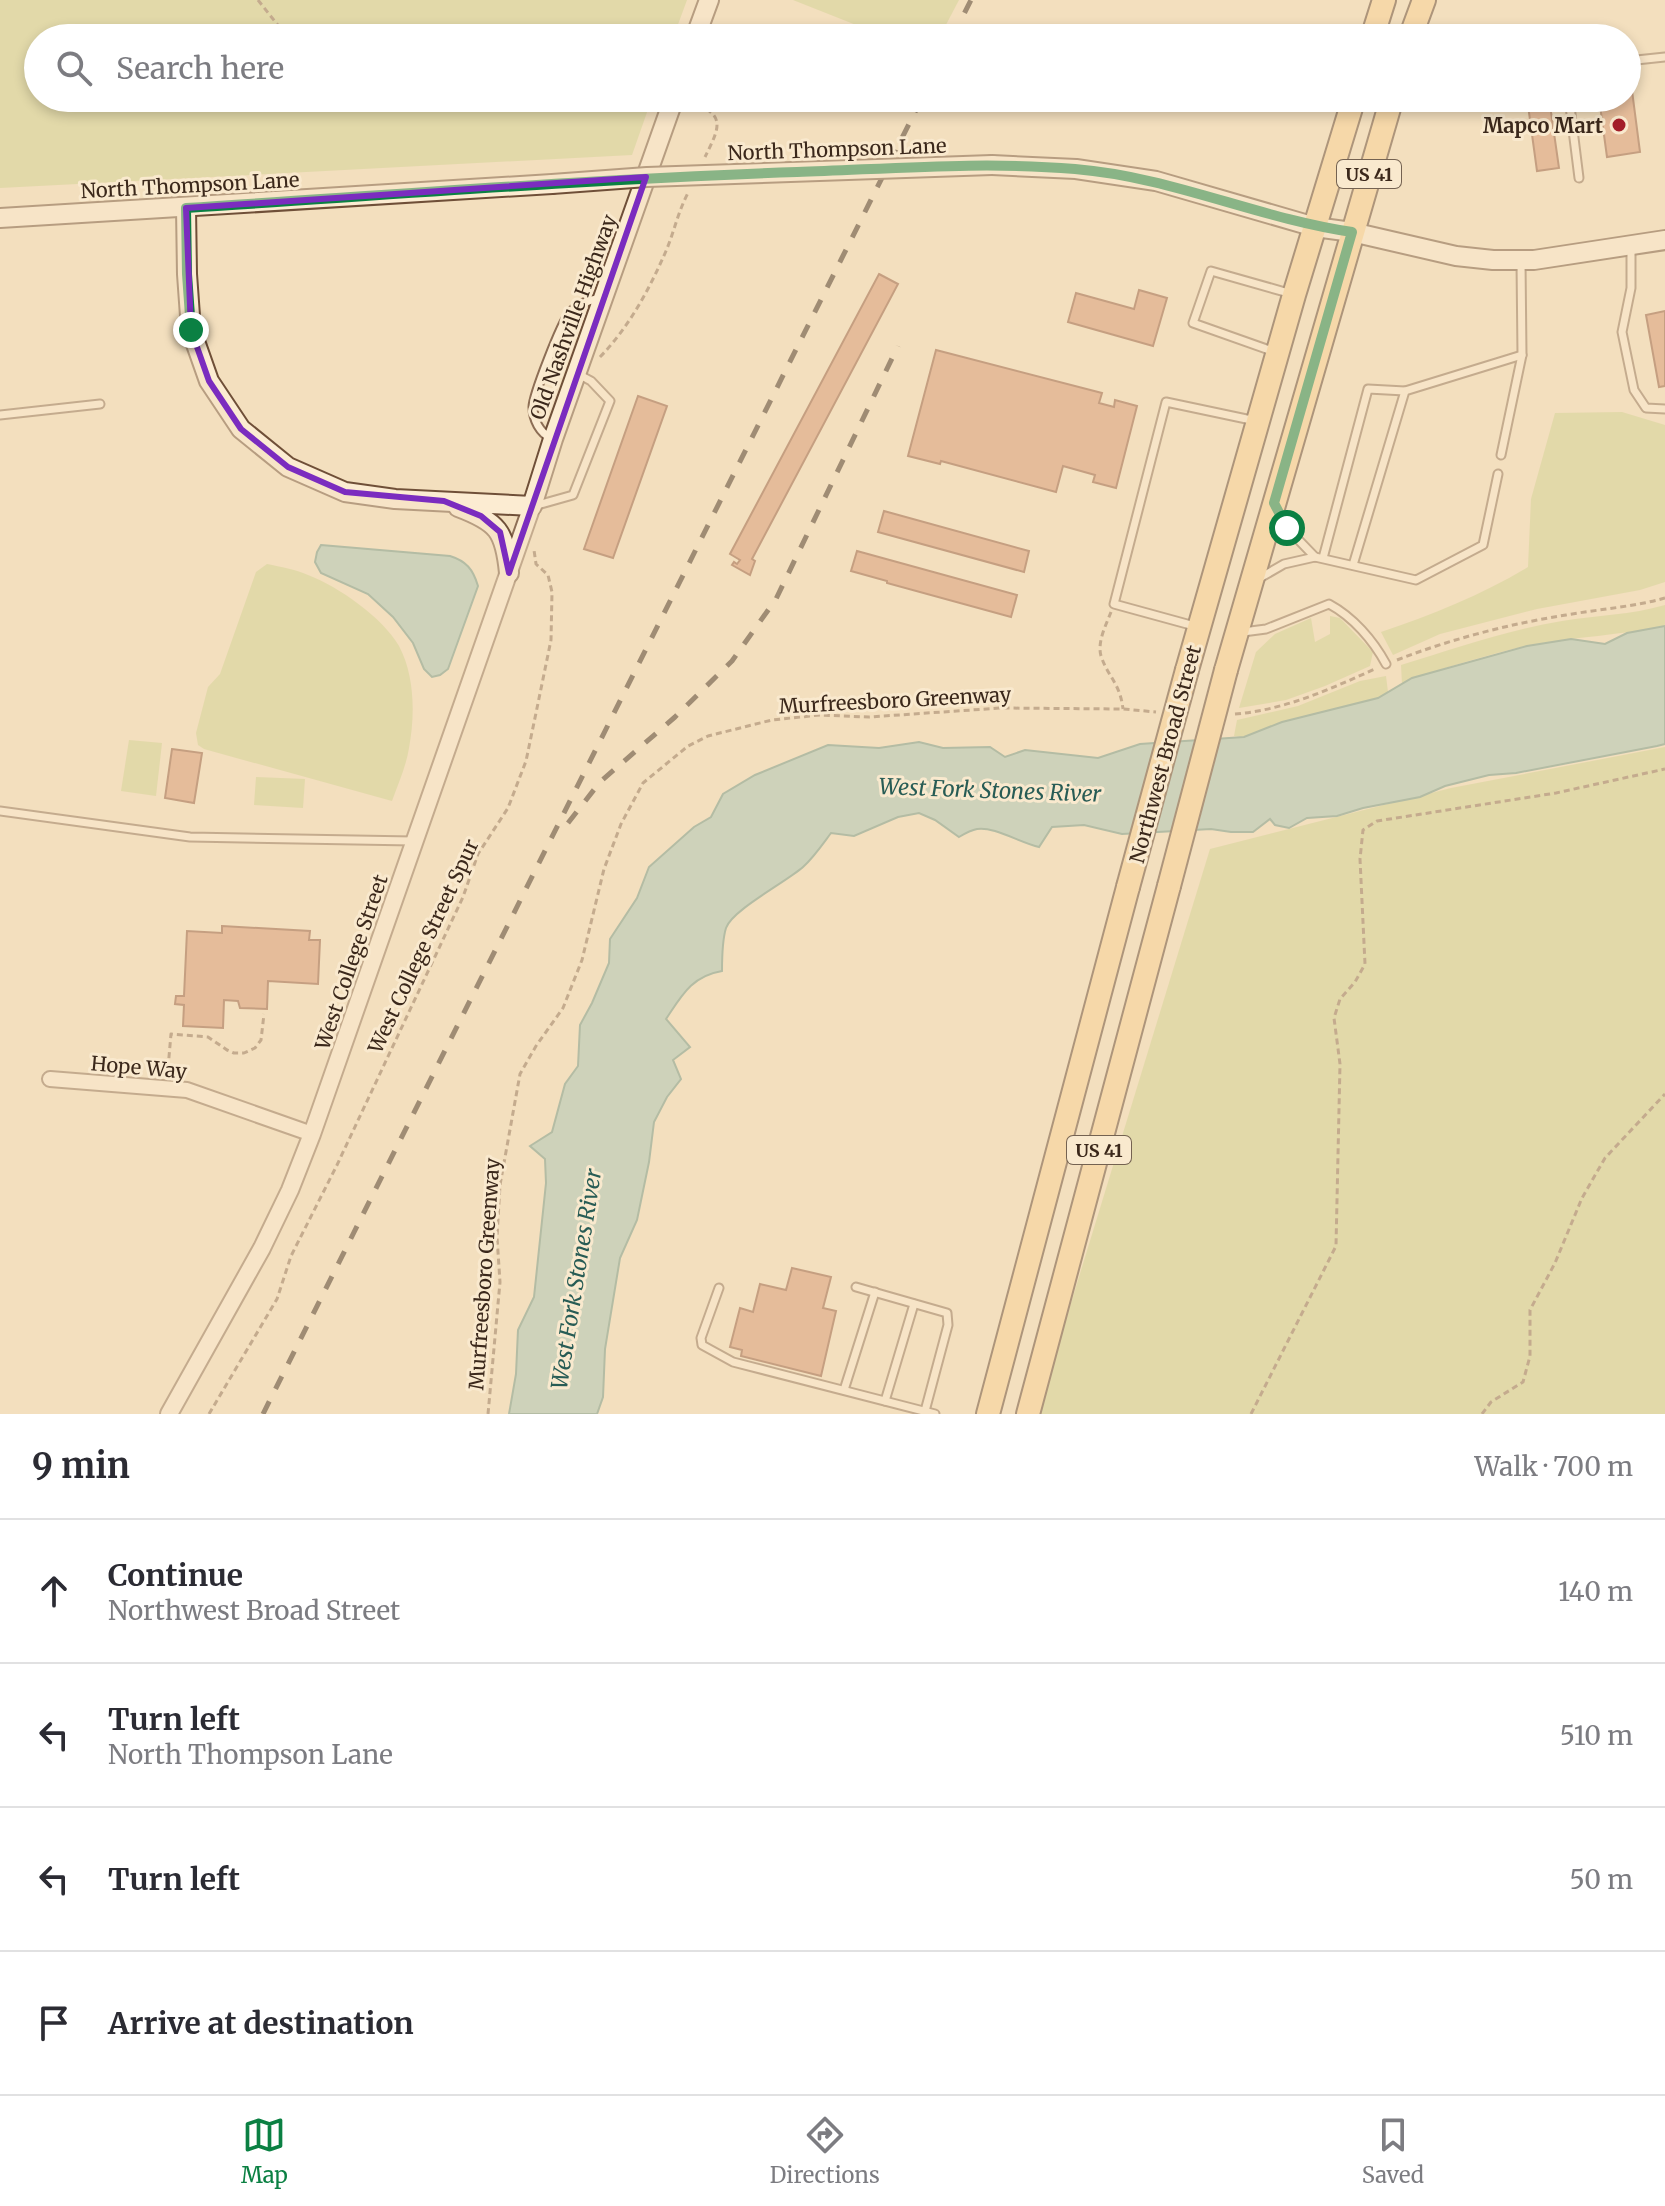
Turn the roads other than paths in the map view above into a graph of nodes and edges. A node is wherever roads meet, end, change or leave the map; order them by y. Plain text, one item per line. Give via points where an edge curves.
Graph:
1 (709, 0) edge
2 (1384, 0) edge
3 (1424, 0) edge
4 (700, 24) edge
5 (1376, 24) edge
6 (1415, 24) edge
7 (1665, 57) edge
8 (1641, 60) edge
9 (674, 112) edge
10 (1350, 112) edge
11 (1388, 112) edge
12 (1571, 112) edge
13 (1579, 178) dead end
14 (186, 208) junction
15 (0, 218) edge
16 (1315, 227) junction
17 (1352, 232) junction
18 (1665, 240) edge
19 (1631, 246) junction
20 (1521, 260) junction
21 (1294, 295) junction
22 (604, 298) junction
23 (1278, 353) junction
24 (1522, 355) junction
25 (584, 377) junction
26 (1405, 391) junction
27 (100, 404) dead end
28 (1665, 409) edge
29 (0, 415) edge
30 (1387, 416) dead end
31 (1397, 419) junction
32 (1258, 422) junction
33 (1382, 435) dead end
34 (1391, 438) junction
35 (553, 439) junction
36 (1501, 455) dead end
37 (1498, 474) dead end
38 (444, 501) junction
39 (1274, 503) junction
40 (532, 506) junction
41 (1319, 558) junction
42 (1353, 565) junction
43 (509, 573) junction
44 (1251, 583) junction
45 (1199, 627) junction
46 (1237, 633) junction
47 (1386, 664) road end
48 (0, 811) edge
49 (415, 841) junction
50 (50, 1079) dead end
51 (312, 1134) junction
52 (856, 1287) dead end
53 (719, 1288) dead end
54 (875, 1292) junction
55 (914, 1304) junction
56 (844, 1390) junction
57 (885, 1401) junction
58 (925, 1411) junction
59 (169, 1414) edge
60 (935, 1414) edge
61 (988, 1414) edge
62 (1028, 1414) edge

1 - 4 main road
2 - 5 main road
3 - 6 main road
7 - 8 lane
9 - 22 main road, Old Nashville Highway
10 - 16 main road, Northwest Broad Street / US 41
11 - 17 main road, Northwest Broad Street / US 41
12 - 13 lane
14 - 15 main road, North Thompson Lane
14 - 16 main road, North Thompson Lane, bridge via 647,177 992,165 1076,169 1156,181
14 - 38 main road via 191,330 209,381 241,429 288,467 345,492
16 - 17 main road, North Thompson Lane
16 - 21 main road, Northwest Broad Street / US 41
17 - 20 main road, North Thompson Lane via 1456,256
17 - 39 main road, Northwest Broad Street / US 41
18 - 19 main road, North Thompson Lane
19 - 20 main road, North Thompson Lane
19 - 28 lane via 1631,288 1622,332 1634,390 1646,408
20 - 24 lane
21 - 23 main road, Northwest Broad Street / US 41
21 - 23 lane via 1211,271 1193,323
22 - 25 main road, Old Nashville Highway
22 - 35 lane via 586,300 569,313 541,381 533,407 537,426
23 - 32 main road, Northwest Broad Street / US 41
24 - 26 lane
24 - 36 lane
25 - 35 main road, Old Nashville Highway
25 - 40 lane via 610,401 573,495
26 - 31 lane
26 - 41 lane via 1368,389 1334,526
27 - 29 lane
30 - 31 lane
31 - 34 lane
32 - 45 main road, Northwest Broad Street / US 41
32 - 45 lane via 1166,402 1114,604
33 - 34 lane
34 - 42 lane via 1380,459
35 - 40 main road, Old Nashville Highway
37 - 42 lane via 1483,545 1416,580
38 - 40 main road
38 - 43 main road via 481,516 500,532
39 - 41 lane via 1287,528
39 - 44 main road, Northwest Broad Street / US 41
40 - 43 street, West College Street
41 - 42 lane
41 - 44 lane via 1284,564
43 - 49 street, West College Street
44 - 46 main road, Northwest Broad Street / US 41
45 - 61 main road, Northwest Broad Street / US 41, bridge
46 - 47 lane via 1266,629 1329,604 1362,631
46 - 62 main road, Northwest Broad Street / US 41, bridge
48 - 49 lane via 190,837
49 - 51 street, West College Street
50 - 51 street, Hope Way via 187,1090
51 - 59 street, West College Street via 262,1248
52 - 54 lane
53 - 56 lane via 702,1345 733,1362
54 - 55 lane
54 - 56 lane
55 - 57 lane
55 - 58 lane via 947,1313
56 - 57 lane
57 - 58 lane
58 - 60 lane

